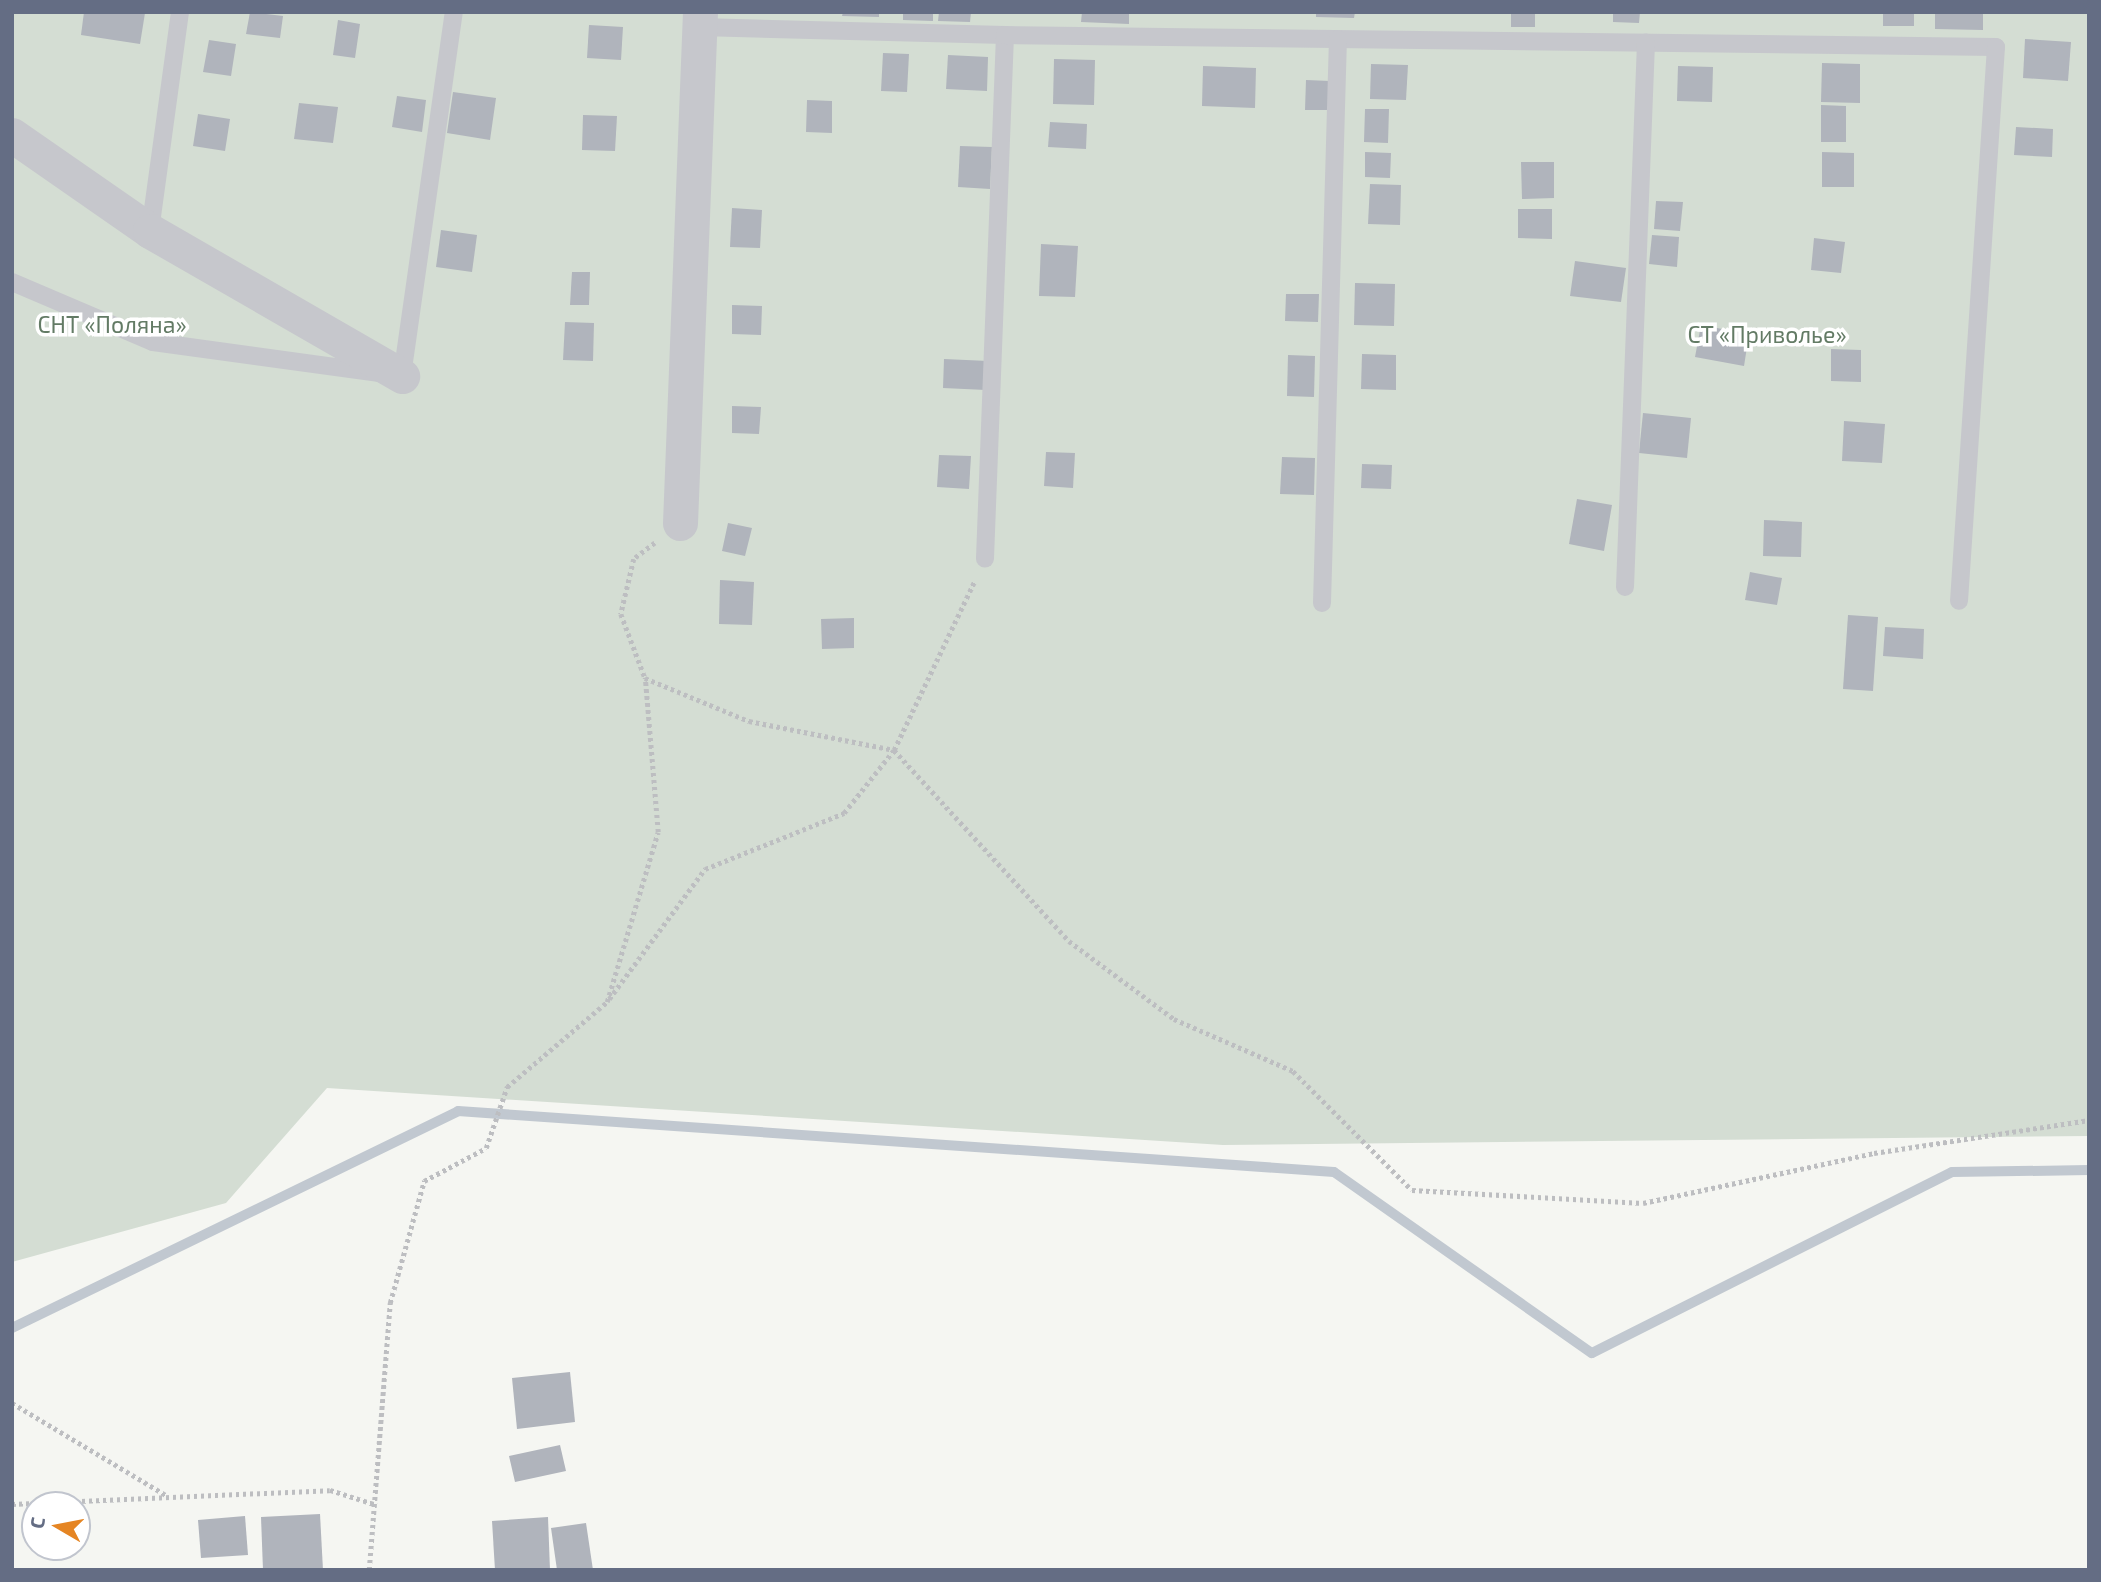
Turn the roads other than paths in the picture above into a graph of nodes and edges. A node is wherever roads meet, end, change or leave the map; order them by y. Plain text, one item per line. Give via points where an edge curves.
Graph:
1 (180, 12) edge
2 (454, 12) edge
3 (700, 19) edge
4 (1005, 35) junction
5 (1338, 39) junction
6 (1646, 41) junction
7 (12, 135) edge
8 (150, 231) junction
9 (12, 282) edge
10 (402, 376) junction
11 (680, 523) road end
12 (985, 559) road end
13 (1625, 587) dead end
14 (1959, 601) dead end
15 (1322, 603) dead end

1 - 8 lane
2 - 10 lane
3 - 4 lane
3 - 11 street
4 - 5 lane
4 - 12 lane
5 - 6 lane
5 - 15 lane
6 - 13 lane
6 - 14 lane via 1996,47
7 - 8 street
8 - 10 street
9 - 10 lane via 153,342

